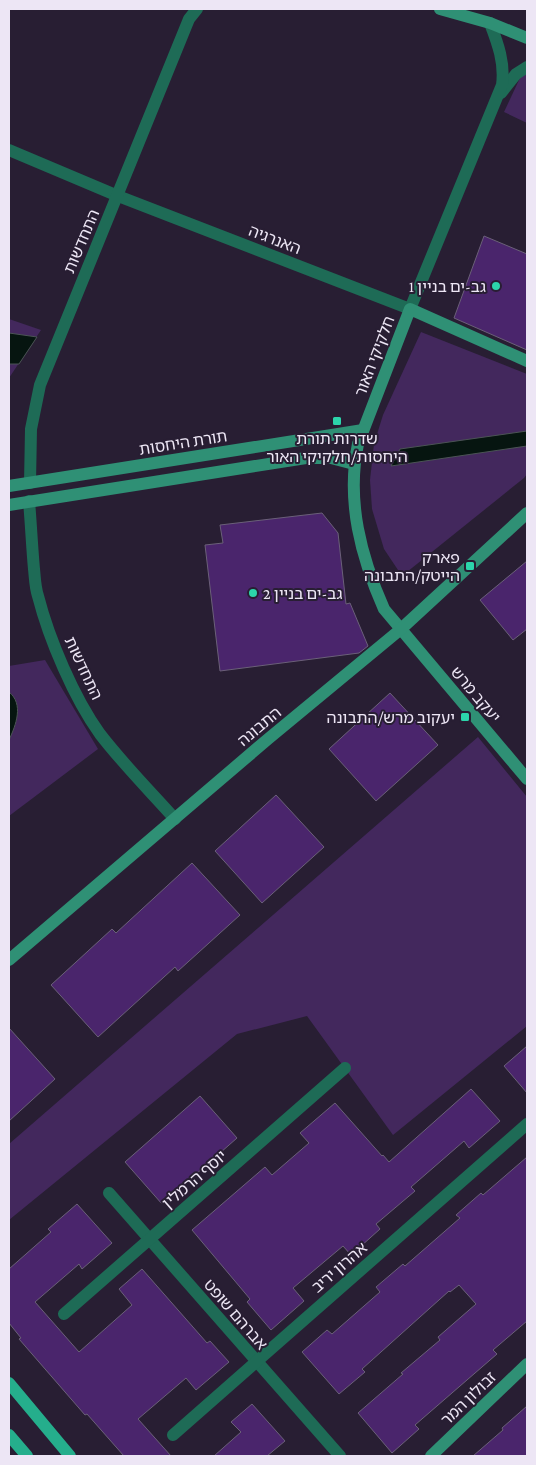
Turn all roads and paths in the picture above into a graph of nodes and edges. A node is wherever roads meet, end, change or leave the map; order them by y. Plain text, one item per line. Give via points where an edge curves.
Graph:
1 (440, 9) edge
2 (192, 12) edge
3 (490, 23) junction
4 (527, 38) edge
5 (527, 67) edge
6 (497, 99) junction
7 (9, 150) edge
8 (118, 196) junction
9 (410, 309) junction
10 (527, 361) edge
11 (363, 430) junction
12 (354, 464) junction
13 (30, 483) junction
14 (9, 486) edge
15 (29, 501) junction
16 (9, 505) edge
17 (527, 513) edge
18 (401, 630) junction
19 (527, 779) edge
20 (175, 819) junction
21 (9, 960) edge
22 (345, 1068) dead end
23 (527, 1124) edge
24 (108, 1192) dead end
25 (149, 1239) junction
26 (64, 1314) dead end
27 (257, 1362) junction
28 (527, 1364) edge
29 (9, 1383) edge
30 (9, 1435) edge
31 (173, 1435) dead end
32 (27, 1456) edge
33 (70, 1456) edge
34 (340, 1456) edge
35 (430, 1456) edge

1 - 3 street
2 - 8 street, התחדשות
3 - 4 street
3 - 6 street, חלקיקי האור via 503,73
5 - 6 street, חלקיקי האור via 516,74
6 - 9 street, חלקיקי האור
7 - 8 street, האנרגיה
8 - 9 street, האנרגיה
8 - 13 street, התחדשות via 40,384 31,429
9 - 10 street, האנרגיה
9 - 11 street, חלקיקי האור
11 - 12 street, חלקיקי האור
11 - 13 street, תורת היחסות
12 - 15 street via 331,458 306,458
12 - 18 street, חלקיקי האור via 353,493 365,560 384,609
13 - 14 street, תורת היחסות
15 - 16 street
15 - 20 street, התחדשות via 37,594 61,661 99,732
17 - 18 street, התבונה
18 - 19 street, יעקב מרש
18 - 20 street, התבונה
20 - 21 street, התבונה
22 - 25 street, יוסף הרמלין
23 - 27 street, אהרון יריב
24 - 25 street, אברהם שופט
25 - 26 street, יוסף הרמלין
25 - 27 street, אברהם שופט
27 - 31 street, אהרון יריב
27 - 34 street, אברהם שופט
28 - 35 street, זבולון המר
29 - 33 main road
30 - 32 main road

